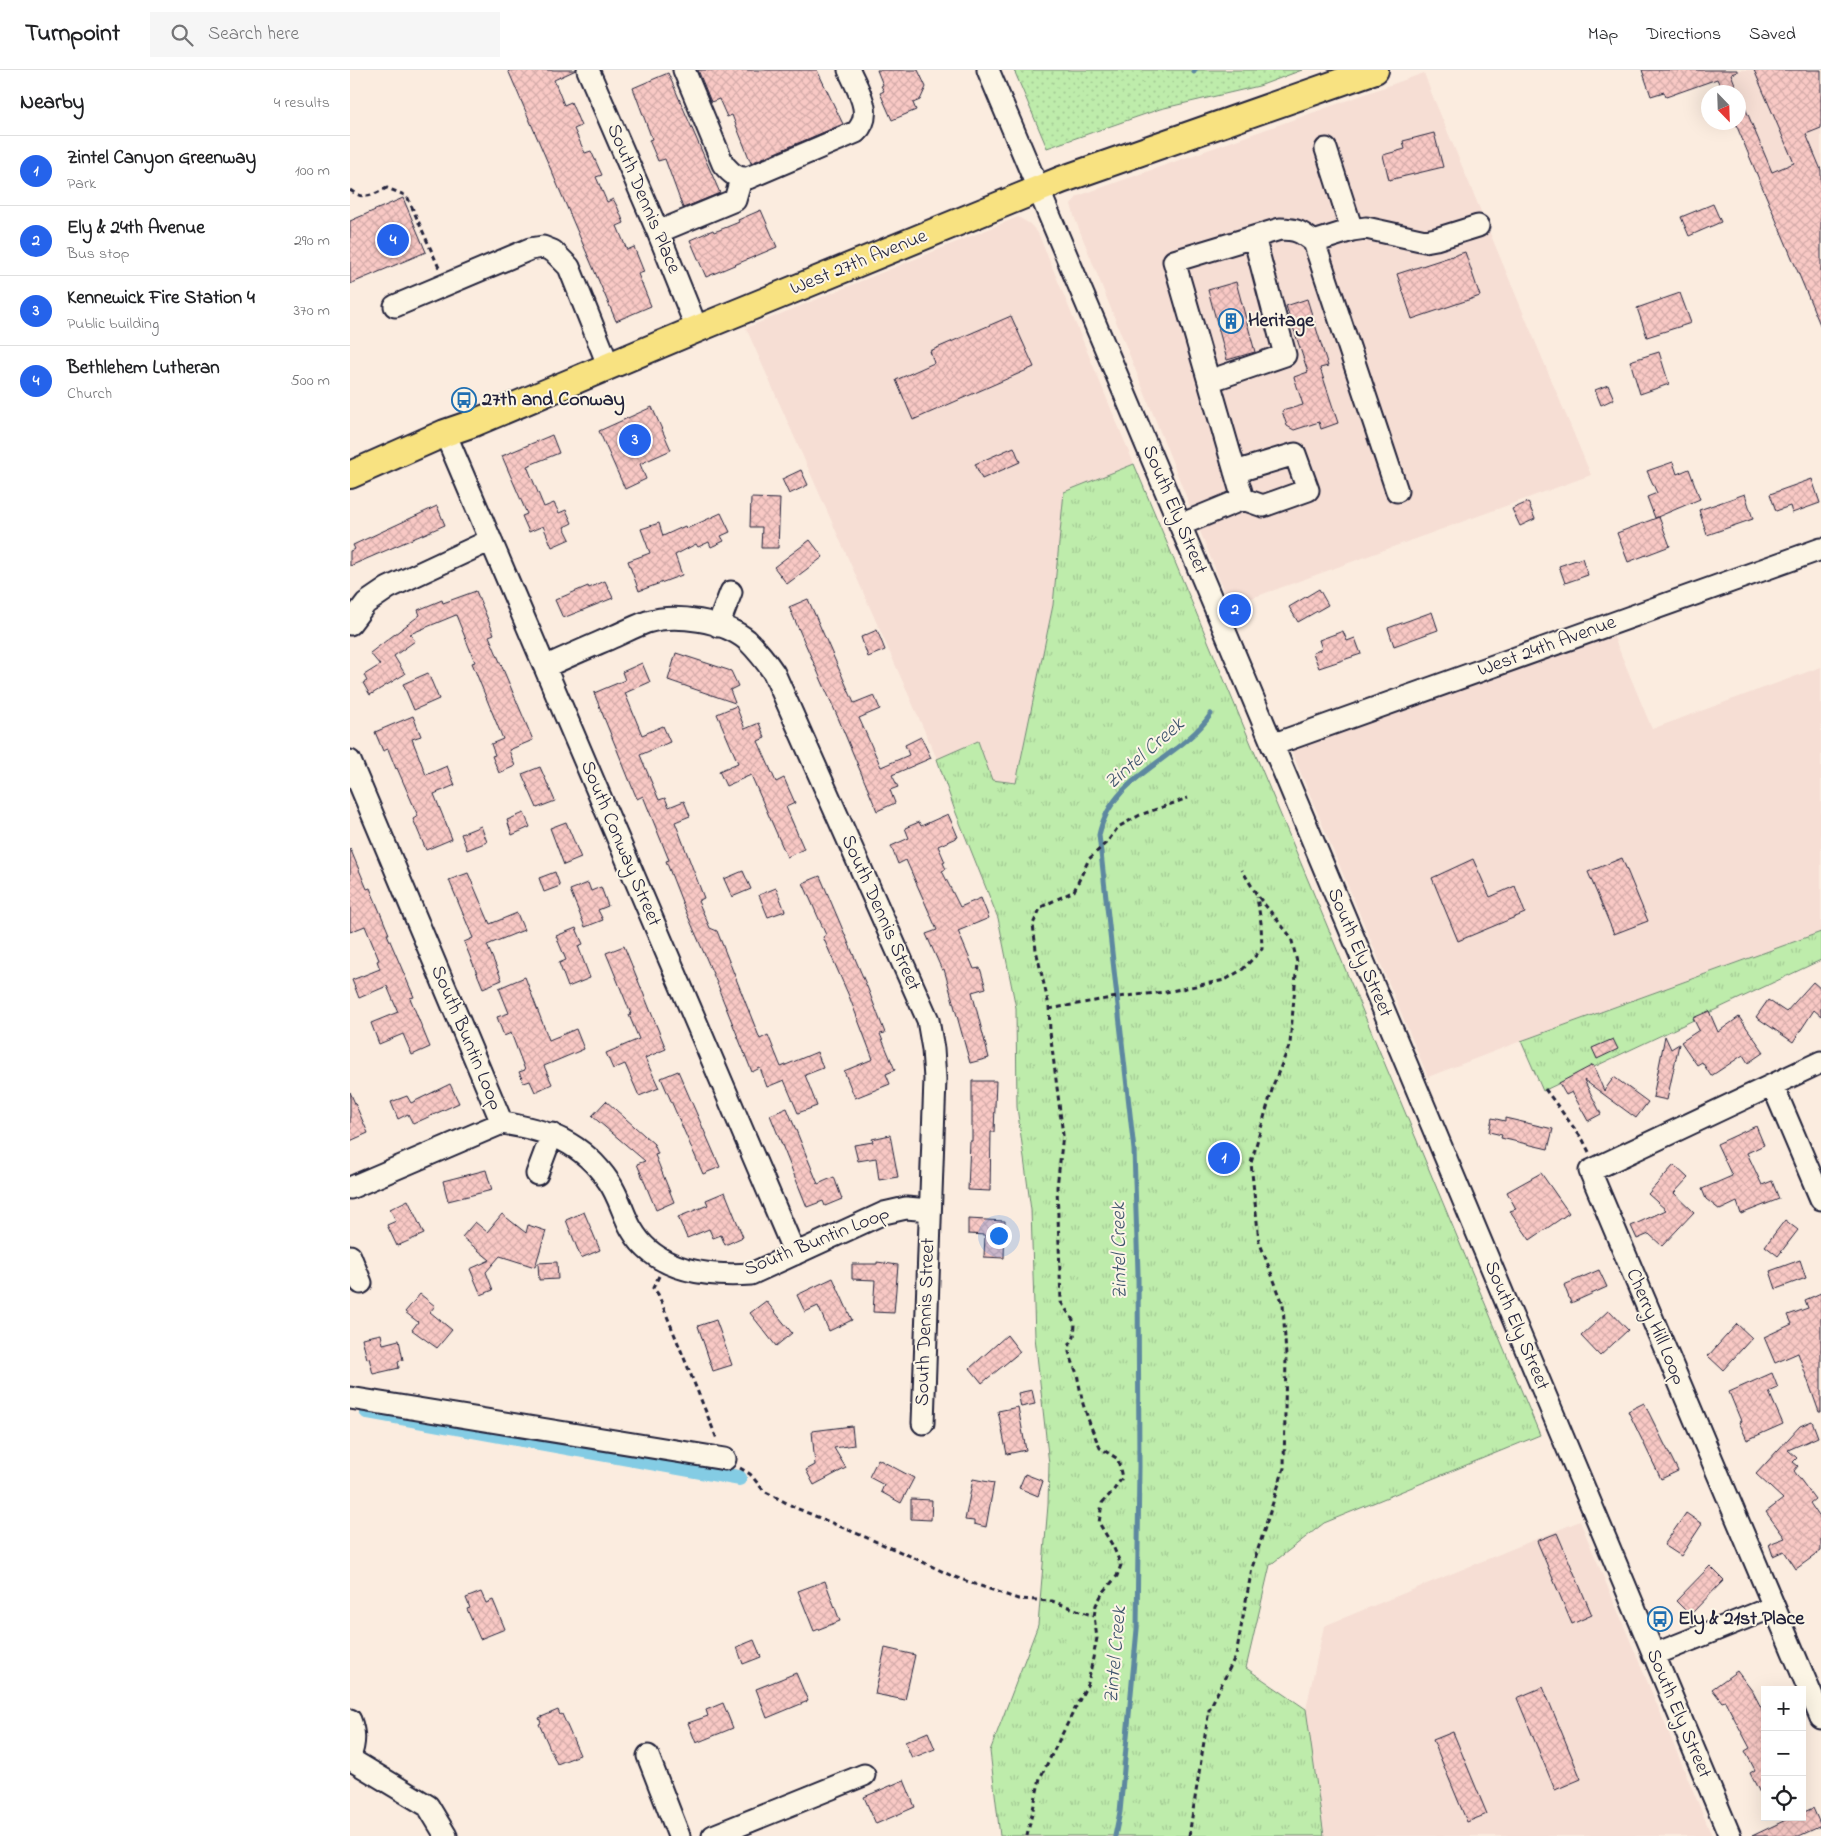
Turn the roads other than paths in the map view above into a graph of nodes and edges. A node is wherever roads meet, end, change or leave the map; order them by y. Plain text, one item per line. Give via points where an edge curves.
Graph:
1 (684, 70) edge
2 (849, 70) edge
3 (988, 70) edge
4 (1375, 70) edge
5 (593, 72) edge
6 (1326, 149) dead end
7 (740, 179) junction
8 (1039, 190) junction
9 (1478, 226) dead end
10 (1352, 230) junction
11 (658, 232) junction
12 (1254, 237) junction
13 (1314, 242) junction
14 (395, 306) dead end
15 (697, 329) junction
16 (609, 367) junction
17 (1209, 381) junction
18 (446, 433) junction
19 (1235, 472) junction
20 (350, 475) edge
21 (1397, 491) dead end
22 (1243, 499) junction
23 (1180, 525) junction
24 (491, 540) junction
25 (1821, 549) edge
26 (731, 592) dead end
27 (350, 624) edge
28 (718, 626) junction
29 (545, 666) junction
30 (1272, 745) junction
31 (350, 761) edge
32 (1821, 1062) edge
33 (1772, 1086) junction
34 (502, 1123) junction
35 (552, 1134) junction
36 (537, 1174) dead end
37 (350, 1188) edge
38 (1821, 1199) edge
39 (930, 1210) junction
40 (795, 1254) junction
41 (350, 1256) edge
42 (361, 1283) dead end
43 (350, 1398) edge
44 (923, 1423) dead end
45 (725, 1459) road end
46 (1773, 1607) junction
47 (1653, 1655) junction
48 (1821, 1718) edge
49 (350, 1720) edge
50 (648, 1756) dead end
51 (350, 1757) edge
52 (864, 1776) dead end
53 (446, 1836) edge
54 (679, 1836) edge
55 (713, 1836) edge
56 (1730, 1836) edge

1 - 7 street via 723,164
2 - 7 street via 864,104 865,120 861,127 856,132
3 - 8 street, South Ely Street
4 - 8 main road, West 27th Avenue
5 - 11 street, South Dennis Place
6 - 10 street
7 - 11 street via 735,200
8 - 15 main road, West 27th Avenue
8 - 23 street, South Ely Street
9 - 10 street via 1425,240 1366,228
10 - 13 street
11 - 15 street, South Dennis Place
12 - 13 street via 1280,229 1294,229
12 - 17 street via 1286,356
12 - 17 street via 1174,261
13 - 21 street
14 - 16 street via 530,249 543,247 553,251 569,267
15 - 16 main road, West 27th Avenue
16 - 18 main road, West 27th Avenue
17 - 19 street
18 - 20 main road, West 27th Avenue
18 - 24 street, South Conway Street
19 - 22 street
19 - 22 street via 1295,454 1308,490 1263,506
22 - 23 street
23 - 30 street, South Ely Street
24 - 27 street via 388,588 366,603
24 - 29 street, South Conway Street
25 - 30 street, West 24th Avenue
26 - 28 street
28 - 29 street, South Dennis Street via 672,618 648,622
28 - 39 street, South Dennis Street via 746,639 774,673 928,1020 935,1078
29 - 40 street, South Conway Street
30 - 47 street, South Ely Street
31 - 34 street, South Buntin Loop
32 - 33 street
33 - 38 street
33 - 46 street, Cherry Hill Loop via 1590,1171
34 - 35 street, South Buntin Loop
34 - 37 street
35 - 36 street
35 - 40 street, South Buntin Loop via 581,1151 610,1183 632,1231 647,1250 683,1270 750,1274
39 - 40 street, South Buntin Loop via 906,1208 884,1213
39 - 44 street, South Dennis Street
41 - 42 street
43 - 45 street
46 - 47 street
46 - 48 street, Cherry Hill Loop
47 - 56 street, South Ely Street
49 - 51 street via 355,1733
50 - 54 street
51 - 53 street via 428,1806
52 - 55 street

